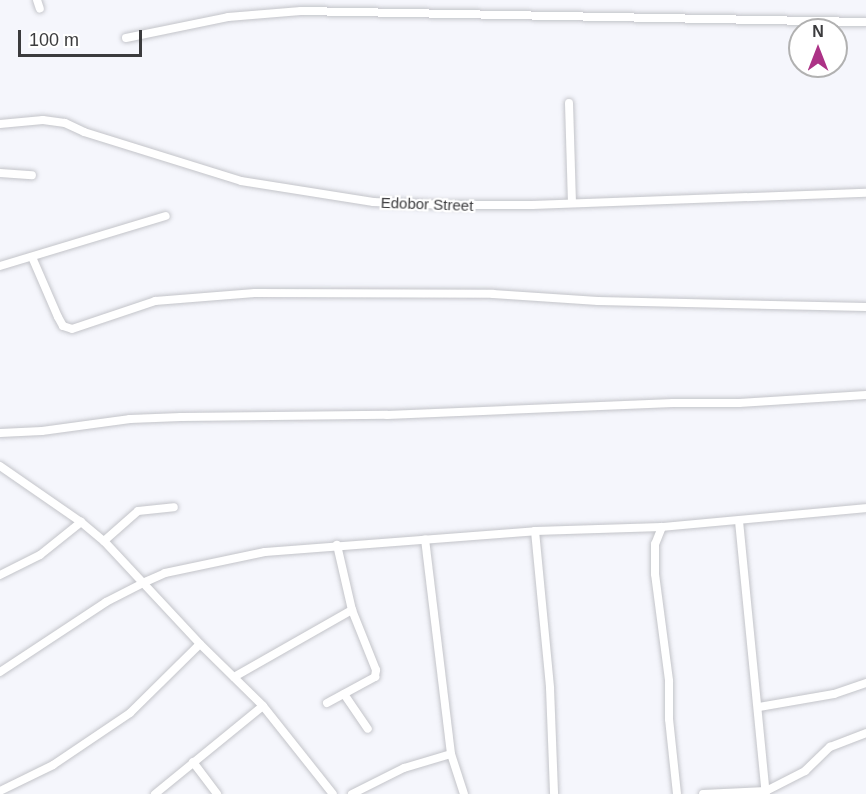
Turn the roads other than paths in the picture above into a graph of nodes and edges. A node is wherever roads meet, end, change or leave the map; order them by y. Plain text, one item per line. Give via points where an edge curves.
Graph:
1 (37, 0) edge
2 (40, 9) dead end
3 (866, 22) edge
4 (126, 38) dead end
5 (569, 103) dead end
6 (0, 123) edge
7 (0, 173) edge
8 (32, 175) dead end
9 (866, 193) edge
10 (572, 202) junction
11 (166, 216) dead end
12 (32, 257) junction
13 (0, 266) edge
14 (866, 308) edge
15 (866, 395) edge
16 (0, 433) edge
17 (0, 466) edge
18 (174, 507) dead end
19 (866, 508) edge
20 (739, 521) junction
21 (81, 522) junction
22 (662, 527) junction
23 (535, 531) junction
24 (425, 540) junction
25 (104, 541) junction
26 (337, 545) junction
27 (0, 575) edge
28 (145, 582) junction
29 (352, 610) junction
30 (200, 644) junction
31 (0, 672) edge
32 (234, 677) junction
33 (866, 683) edge
34 (344, 694) junction
35 (327, 703) dead end
36 (263, 706) junction
37 (759, 706) junction
38 (368, 729) dead end
39 (866, 733) edge
40 (451, 754) junction
41 (193, 762) junction
42 (0, 791) edge
43 (766, 792) edge
44 (155, 794) edge
45 (217, 794) edge
46 (333, 794) edge
47 (352, 794) edge
48 (464, 794) edge
49 (554, 794) edge
50 (677, 794) edge
51 (703, 794) edge

1 - 2 street
3 - 4 street via 301,11 228,17
5 - 10 street
6 - 10 street, Edobor Street via 65,123 241,181 373,202 447,206
7 - 8 street
9 - 10 street, Edobor Street
11 - 12 street
12 - 13 street
12 - 14 street via 63,326 72,329 155,301 255,293 493,294 598,302
15 - 16 street via 739,404 171,417
17 - 21 street
18 - 25 street via 138,511
19 - 20 street
20 - 22 street
20 - 37 street
21 - 25 street
21 - 27 street via 40,555
22 - 23 street
22 - 50 street via 654,544 655,574 667,662
23 - 24 street
23 - 49 street via 550,688
24 - 26 street
24 - 40 street
25 - 28 street
26 - 28 street via 265,552 165,573
26 - 29 street
28 - 30 street
28 - 31 street via 106,602
29 - 32 street
29 - 34 street via 376,670 375,676
30 - 32 street
30 - 42 street via 130,713 53,765
32 - 36 street
33 - 37 street via 834,694
34 - 35 street
34 - 38 street
36 - 41 street
36 - 46 street
37 - 43 street
39 - 43 street via 830,747 805,771
40 - 47 street via 404,768
40 - 48 street
41 - 44 street
41 - 45 street
43 - 51 street

